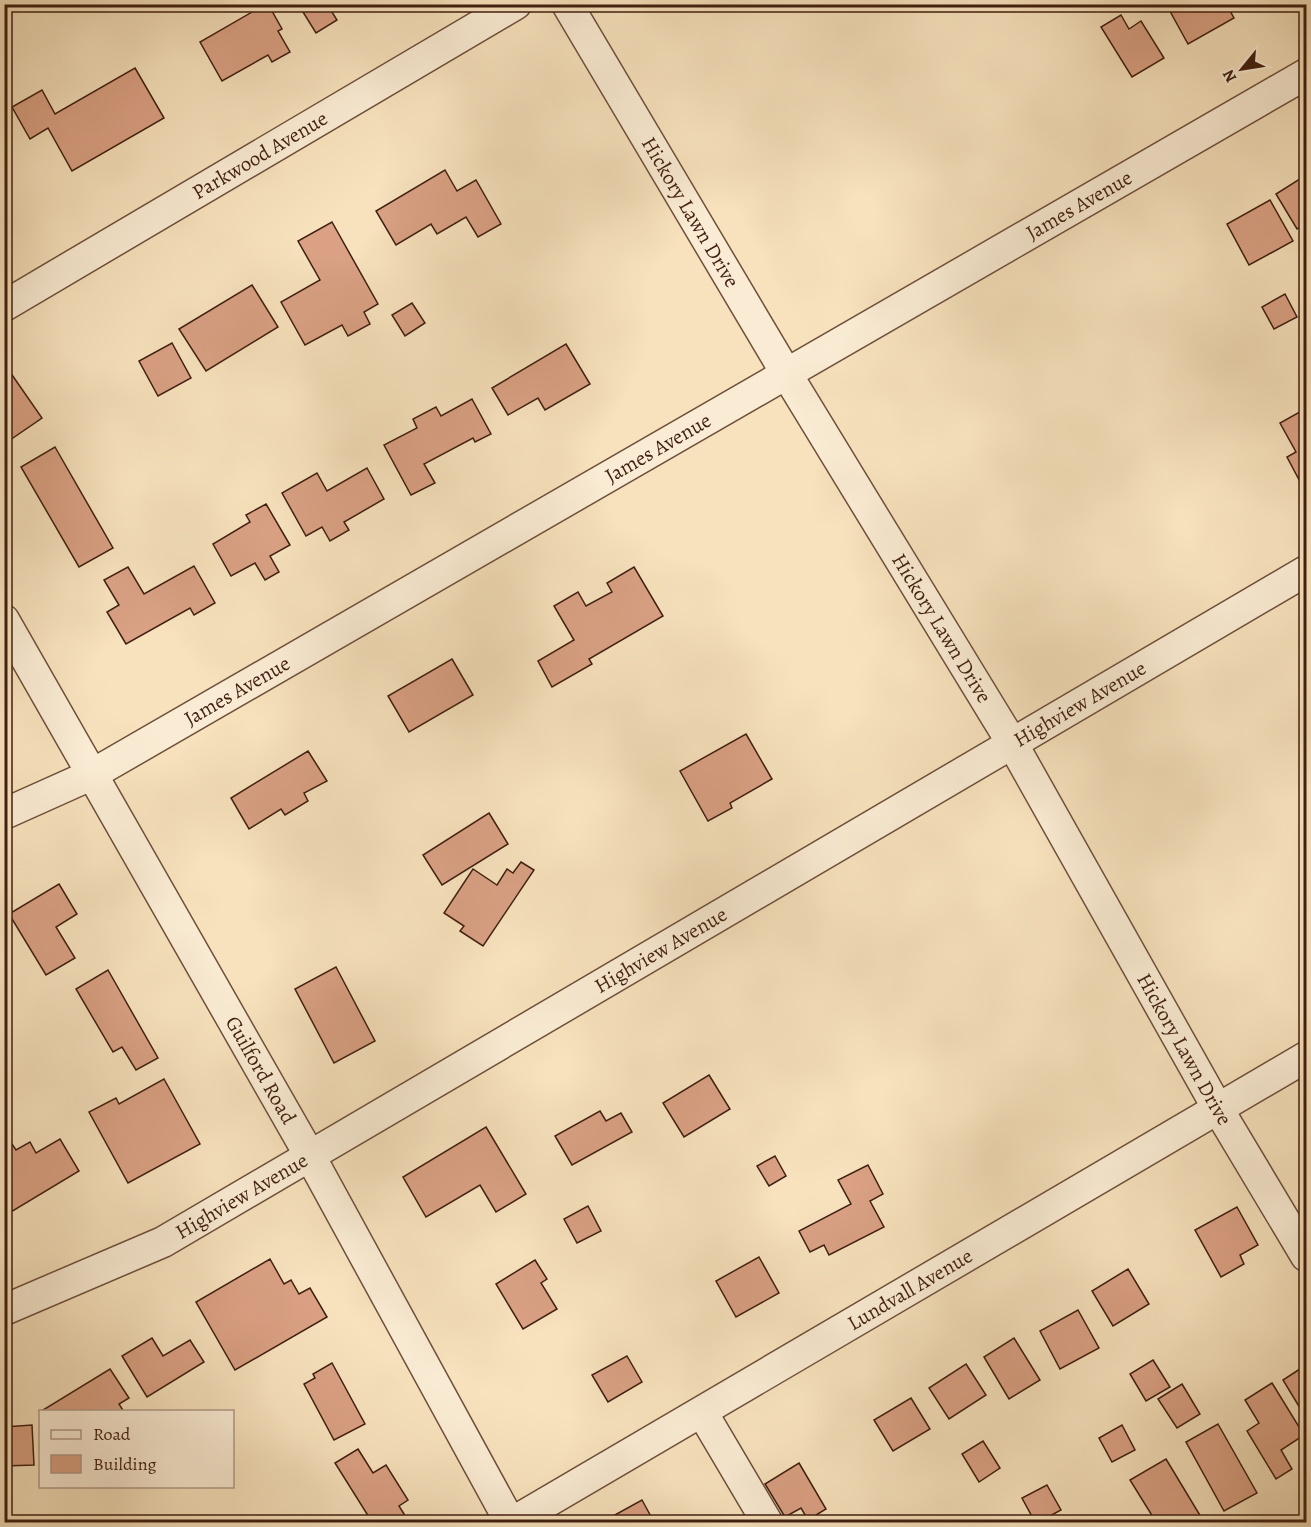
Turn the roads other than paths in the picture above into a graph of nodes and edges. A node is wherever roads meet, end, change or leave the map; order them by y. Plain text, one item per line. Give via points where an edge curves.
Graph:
1 (516, 4) edge
2 (567, 4) edge
3 (1306, 74) edge
4 (4, 306) edge
5 (786, 373) junction
6 (1306, 571) edge
7 (4, 620) edge
8 (1012, 743) junction
9 (91, 775) junction
10 (4, 814) edge
11 (1306, 1056) edge
12 (1218, 1109) junction
13 (310, 1156) junction
14 (1306, 1256) edge
15 (4, 1310) edge
16 (702, 1412) junction
17 (512, 1522) edge
18 (766, 1522) edge

1 - 4 street, Parkwood Avenue
2 - 5 street, Hickory Lawn Drive
3 - 5 street, James Avenue
5 - 8 street, Hickory Lawn Drive
5 - 9 street, James Avenue
6 - 8 street, Highview Avenue
7 - 9 street, Guilford Road
8 - 12 street, Hickory Lawn Drive
8 - 13 street, Highview Avenue
9 - 10 street, James Avenue
9 - 13 street, Guilford Road
11 - 12 street, Lundvall Avenue
12 - 14 street, Hickory Lawn Drive
12 - 16 street, Lundvall Avenue
13 - 15 street, Highview Avenue via 163,1242
13 - 17 street, Guilford Road
16 - 17 street, Lundvall Avenue
16 - 18 street

